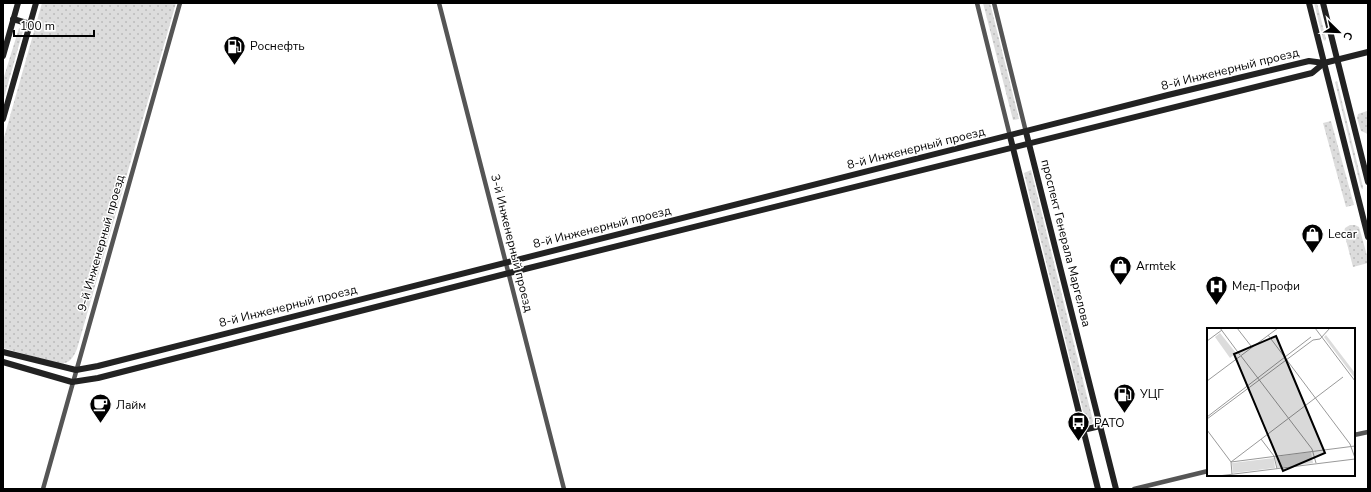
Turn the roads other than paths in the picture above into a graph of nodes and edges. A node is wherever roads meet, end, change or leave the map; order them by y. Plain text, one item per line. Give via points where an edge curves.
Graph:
1 (18, 3) edge
2 (36, 3) edge
3 (180, 3) edge
4 (440, 3) edge
5 (977, 3) edge
6 (994, 3) edge
7 (1309, 3) edge
8 (1323, 3) edge
9 (13, 19) junction
10 (30, 24) junction
11 (1368, 52) edge
12 (3, 56) edge
13 (1337, 60) junction
14 (1324, 63) junction
15 (3, 119) edge
16 (1067, 121) junction
17 (1026, 132) junction
18 (1070, 133) junction
19 (1010, 136) junction
20 (1029, 143) junction
21 (1013, 147) junction
22 (1368, 182) edge
23 (1368, 207) edge
24 (1361, 209) junction
25 (1368, 237) edge
26 (598, 239) junction
27 (600, 250) junction
28 (507, 262) junction
29 (509, 273) junction
30 (3, 352) edge
31 (3, 362) edge
32 (76, 370) junction
33 (72, 382) junction
34 (1100, 426) junction
35 (1083, 430) junction
36 (1368, 432) edge
37 (1355, 435) edge
38 (1207, 471) edge
39 (43, 489) edge
40 (564, 489) edge
41 (1098, 489) edge
42 (1116, 489) edge
43 (1134, 489) edge

1 - 9 street
2 - 10 street
3 - 32 street, 9-й Инженерный проезд
4 - 28 street, 3-й Инженерный проезд
5 - 19 street
6 - 17 street, проспект Генерала Маргелова
7 - 14 street
8 - 13 street
9 - 10 street
9 - 12 street
10 - 15 street
11 - 13 street
13 - 14 street
13 - 22 street
14 - 16 street, 8-й Инженерный проезд via 1308,61
14 - 18 street, 8-й Инженерный проезд via 1312,73
14 - 24 street
16 - 17 street, 8-й Инженерный проезд
16 - 18 street
17 - 19 street, 8-й Инженерный проезд
17 - 20 street, проспект Генерала Маргелова
18 - 20 street, 8-й Инженерный проезд
19 - 21 street
19 - 26 street, 8-й Инженерный проезд
20 - 21 street, 8-й Инженерный проезд
20 - 34 street, проспект Генерала Маргелова
21 - 27 street, 8-й Инженерный проезд
21 - 35 street
23 - 24 street
24 - 25 street
26 - 27 street
26 - 28 street, 8-й Инженерный проезд
27 - 29 street, 8-й Инженерный проезд
28 - 29 street, 3-й Инженерный проезд
28 - 32 street, 8-й Инженерный проезд
29 - 33 street, 8-й Инженерный проезд via 105,377
29 - 40 street, 3-й Инженерный проезд
30 - 32 street, 8-й Инженерный проезд
31 - 33 street, 8-й Инженерный проезд
32 - 33 street, 9-й Инженерный проезд
33 - 39 street, 9-й Инженерный проезд
34 - 35 street
34 - 42 street, проспект Генерала Маргелова
35 - 41 street
36 - 37 street
38 - 43 street

